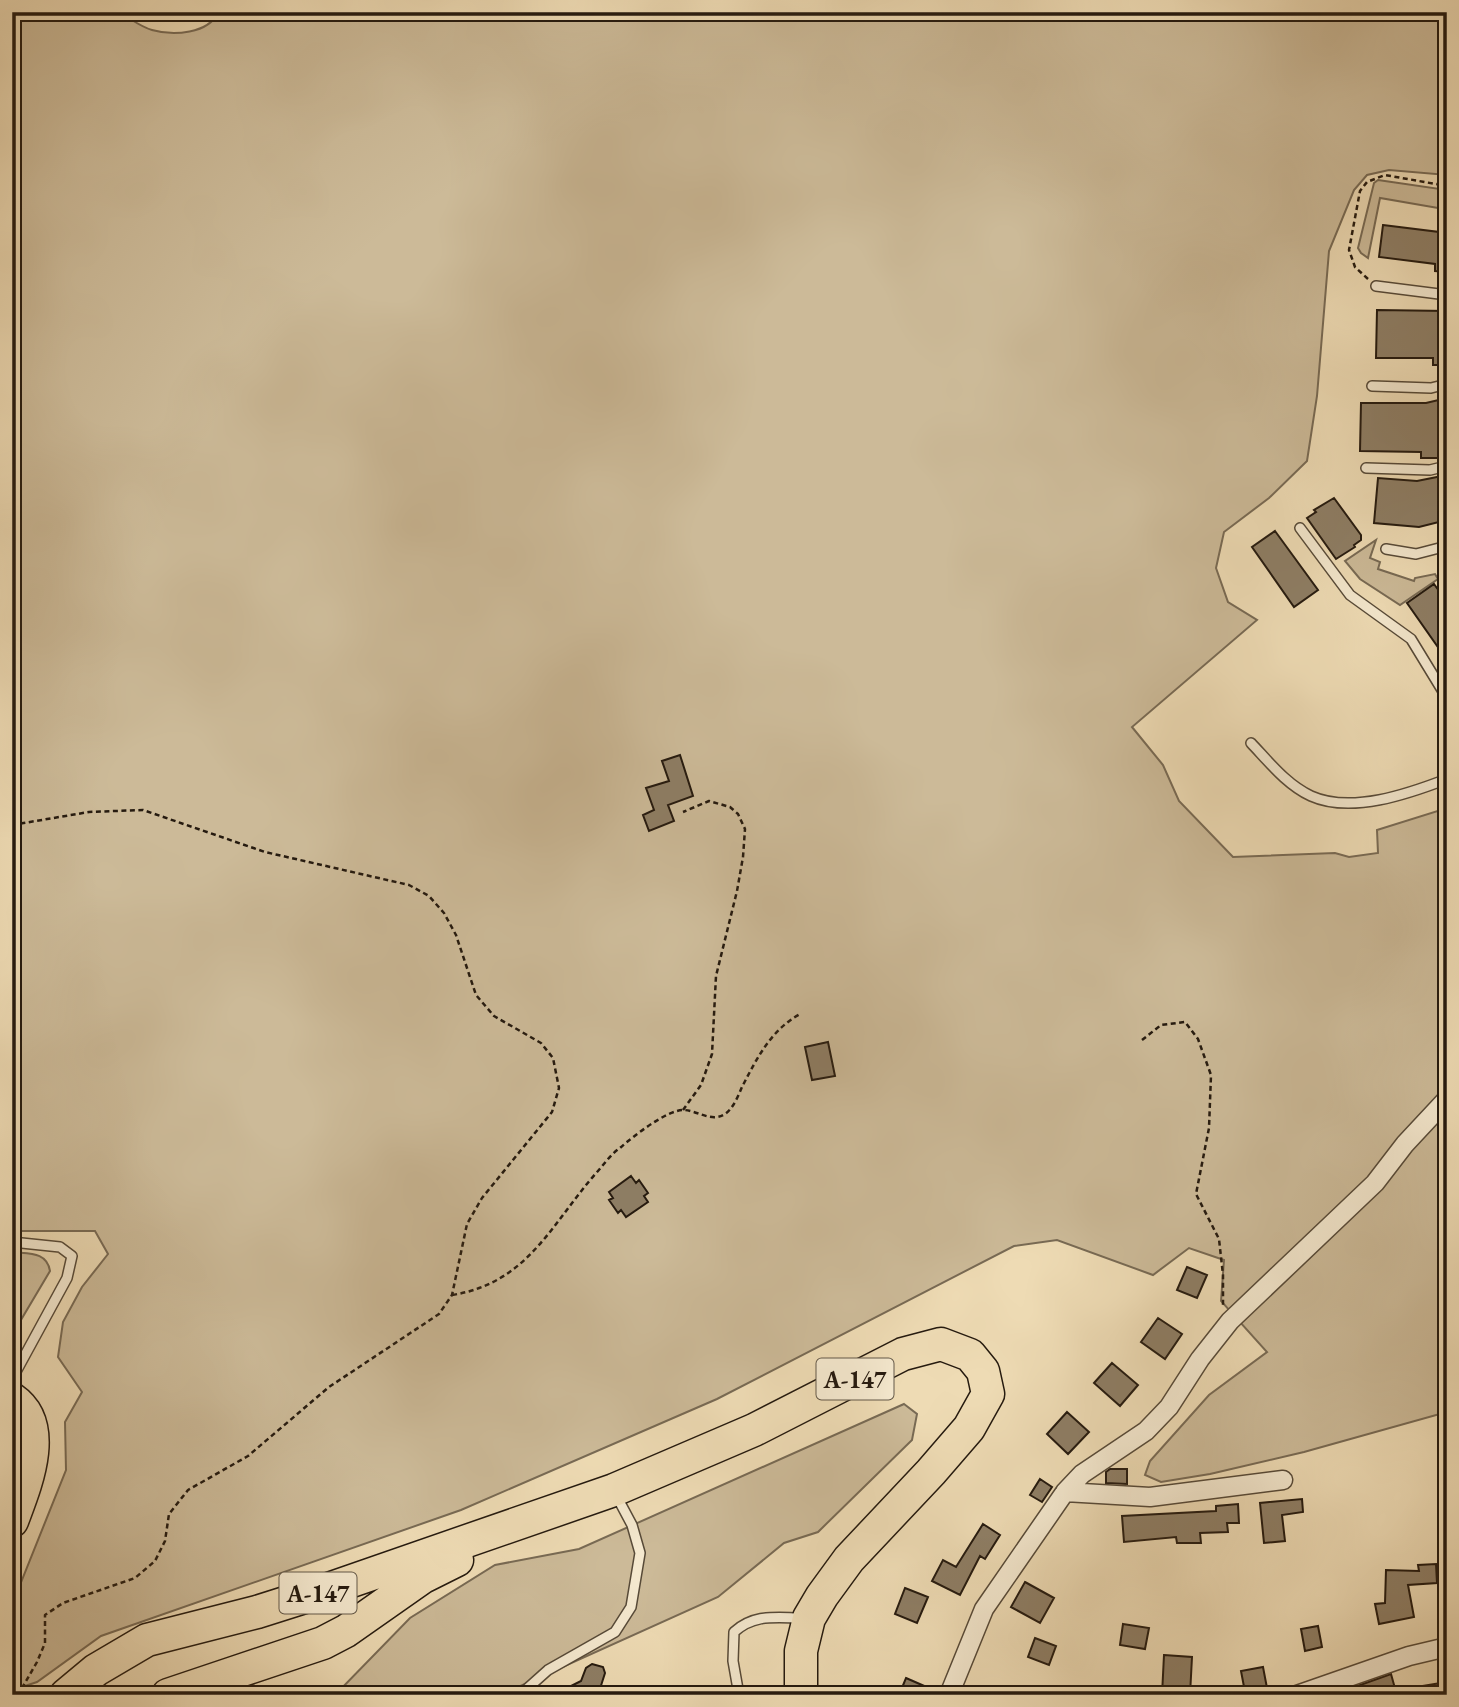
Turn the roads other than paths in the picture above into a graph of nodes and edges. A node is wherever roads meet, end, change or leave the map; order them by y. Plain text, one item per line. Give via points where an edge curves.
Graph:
1 (1376, 286) road end
2 (1447, 295) edge
3 (1447, 384) edge
4 (1372, 386) dead end
5 (1447, 466) edge
6 (1366, 468) dead end
7 (1300, 528) dead end
8 (1447, 546) edge
9 (1386, 548) dead end
10 (1447, 698) edge
11 (1251, 743) dead end
12 (1447, 779) edge
13 (1447, 1099) edge
14 (12, 1242) edge
15 (12, 1379) edge
16 (12, 1399) edge
17 (1283, 1480) dead end
18 (614, 1490) junction
19 (1065, 1492) junction
20 (578, 1503) junction
21 (12, 1521) edge
22 (337, 1586) junction
23 (809, 1618) junction
24 (346, 1631) junction
25 (1447, 1647) edge
26 (66, 1695) edge
27 (168, 1695) edge
28 (520, 1695) edge
29 (738, 1695) edge
30 (801, 1695) edge
31 (949, 1695) edge
32 (1297, 1695) edge

1 - 2 lane
3 - 4 lane via 1431,388
5 - 6 lane via 1430,470
7 - 10 lane via 1350,595 1411,639
8 - 9 lane via 1416,554
11 - 12 lane via 1287,781 1312,796 1341,803 1386,799
13 - 19 street via 1375,1183 1234,1318 1146,1431 1082,1474
14 - 15 lane via 60,1247 72,1256 67,1278
16 - 21 highway via 27,1414 32,1437 31,1463
17 - 19 street via 1150,1497
18 - 20 highway, А-147
18 - 23 highway, А-147 via 754,1430 903,1354 941,1345 970,1355 983,1371 988,1394 969,1428 849,1559
18 - 28 lane via 640,1553 631,1607 615,1632 548,1670
19 - 31 street via 984,1609
20 - 22 highway, А-147
20 - 24 highway, А-147 via 423,1577
22 - 24 highway via 349,1593 355,1605
22 - 26 highway, А-147 via 147,1640 96,1670
23 - 29 lane via 745,1621 734,1632
23 - 30 highway, А-147 via 801,1651
24 - 27 highway, А-147 via 296,1653
25 - 32 street

